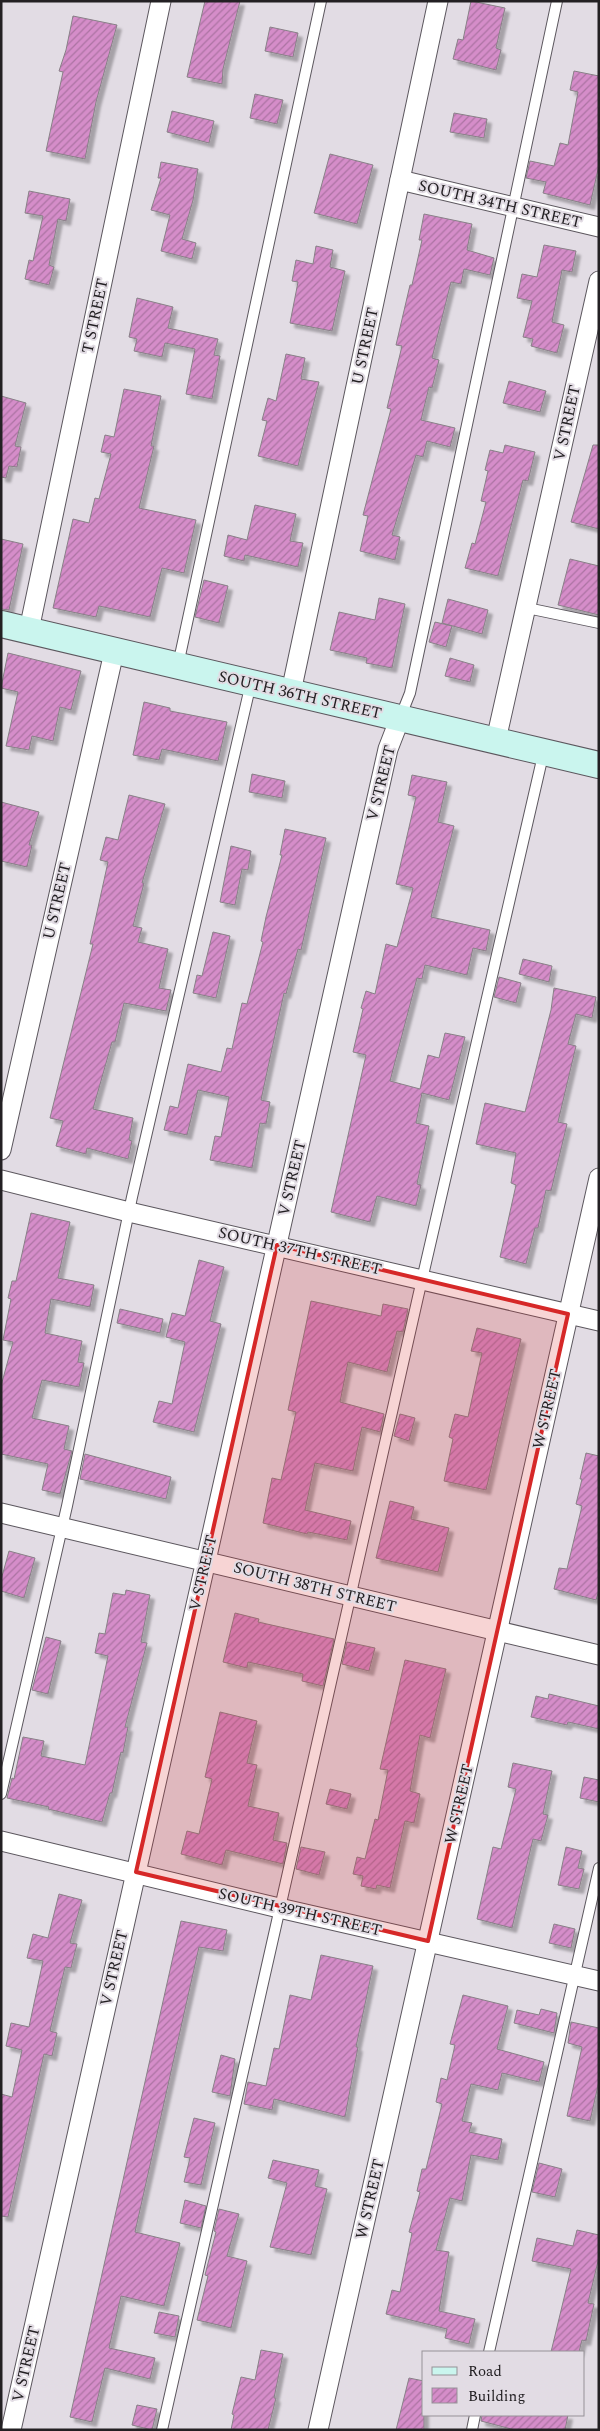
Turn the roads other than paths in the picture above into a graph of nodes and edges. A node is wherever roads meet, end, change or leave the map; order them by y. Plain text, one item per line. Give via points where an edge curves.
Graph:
1 (161, 1) edge
2 (321, 1) edge
3 (438, 1) edge
4 (558, 1) edge
5 (400, 180) junction
6 (512, 207) junction
7 (599, 227) edge
8 (599, 281) edge
9 (527, 608) junction
10 (1, 624) edge
11 (599, 624) edge
12 (29, 630) junction
13 (114, 652) junction
14 (178, 666) junction
15 (251, 683) junction
16 (292, 692) junction
17 (400, 718) junction
18 (496, 740) junction
19 (544, 752) junction
20 (599, 765) edge
21 (1, 1150) edge
22 (599, 1178) edge
23 (1, 1180) edge
24 (129, 1212) junction
25 (277, 1245) junction
26 (422, 1279) junction
27 (568, 1314) junction
28 (599, 1321) edge
29 (1, 1513) edge
30 (62, 1527) junction
31 (206, 1561) junction
32 (350, 1596) junction
33 (497, 1631) junction
34 (599, 1654) edge
35 (1, 1794) edge
36 (1, 1841) edge
37 (599, 1868) edge
38 (136, 1872) junction
39 (279, 1908) junction
40 (428, 1941) junction
41 (574, 1975) junction
42 (599, 1981) edge
43 (489, 2351) edge
44 (475, 2416) edge
45 (11, 2430) edge
46 (162, 2430) edge
47 (318, 2430) edge
48 (472, 2430) edge

1 - 12 street, T STREET
2 - 14 lane
3 - 5 street, U STREET
4 - 6 lane
5 - 6 street, SOUTH 34TH STREET
5 - 16 street, U STREET
6 - 7 street, SOUTH 34TH STREET
6 - 17 lane via 410,693
8 - 9 street, V STREET
9 - 11 lane
9 - 18 street, V STREET
10 - 12 main road, SOUTH 36TH STREET
12 - 13 main road, SOUTH 36TH STREET
13 - 14 main road, SOUTH 36TH STREET
13 - 21 street, U STREET
14 - 15 main road, SOUTH 36TH STREET
15 - 16 main road, SOUTH 36TH STREET
15 - 24 lane
16 - 17 main road, SOUTH 36TH STREET
17 - 18 main road, SOUTH 36TH STREET
17 - 25 street, V STREET via 388,749
18 - 19 main road, SOUTH 36TH STREET
19 - 20 main road, SOUTH 36TH STREET
19 - 26 lane
22 - 27 street, W STREET
23 - 24 street, SOUTH 37TH STREET
24 - 25 street, SOUTH 37TH STREET
24 - 30 lane
25 - 26 street, SOUTH 37TH STREET
25 - 31 street, V STREET
26 - 27 street, SOUTH 37TH STREET
26 - 32 lane
27 - 28 street, SOUTH 37TH STREET
27 - 33 street, W STREET
29 - 30 street, SOUTH 38TH STREET
30 - 31 street, SOUTH 38TH STREET
30 - 35 lane
31 - 32 street, SOUTH 38TH STREET
31 - 38 street, V STREET
32 - 33 street, SOUTH 38TH STREET
32 - 39 lane
33 - 34 street, SOUTH 38TH STREET
33 - 40 street, W STREET
36 - 38 street, SOUTH 39TH STREET
37 - 41 lane
38 - 39 street, SOUTH 39TH STREET
38 - 45 street, V STREET
39 - 40 street, SOUTH 39TH STREET
39 - 46 lane
40 - 41 street, SOUTH 39TH STREET
40 - 47 street, W STREET
41 - 42 street, SOUTH 39TH STREET
41 - 43 lane
44 - 48 lane

